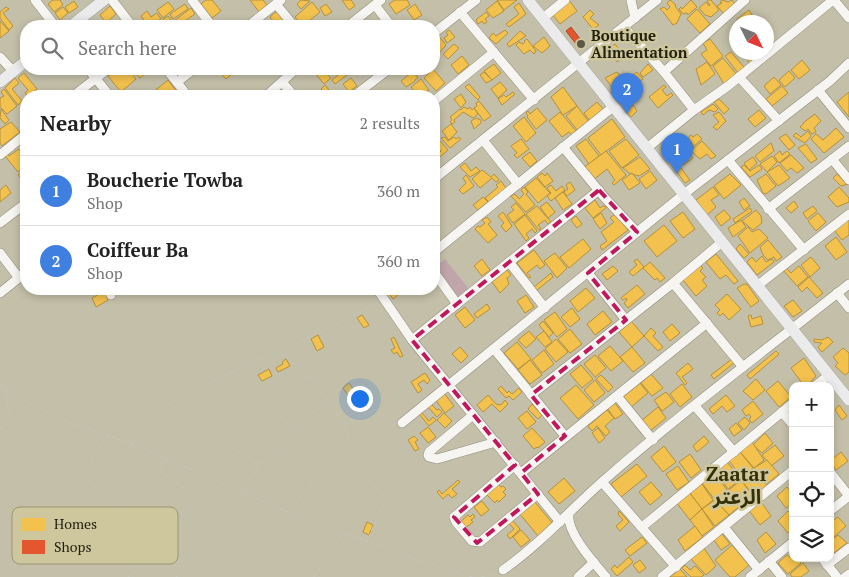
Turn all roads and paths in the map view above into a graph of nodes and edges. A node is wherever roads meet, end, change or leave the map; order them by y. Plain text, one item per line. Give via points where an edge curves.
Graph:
1 (104, 0) edge
2 (112, 0) edge
3 (193, 0) edge
4 (476, 0) edge
5 (528, 0) edge
6 (566, 0) edge
7 (631, 0) edge
8 (657, 0) edge
9 (745, 0) edge
10 (834, 0) edge
11 (40, 2) edge
12 (278, 2) edge
13 (378, 3) edge
14 (460, 12) junction
15 (542, 18) junction
16 (635, 18) junction
17 (849, 18) edge
18 (51, 20) edge
19 (78, 20) edge
20 (127, 20) edge
21 (208, 20) edge
22 (256, 20) edge
23 (290, 20) edge
24 (356, 20) edge
25 (388, 20) edge
26 (624, 27) junction
27 (440, 28) edge
28 (494, 52) junction
29 (0, 57) edge
30 (579, 63) junction
31 (849, 63) edge
32 (20, 66) edge
33 (13, 72) junction
34 (664, 72) junction
35 (93, 75) edge
36 (99, 75) edge
37 (171, 75) edge
38 (186, 75) edge
39 (290, 75) edge
40 (381, 75) edge
41 (739, 77) junction
42 (95, 78) junction
43 (0, 82) edge
44 (177, 82) junction
45 (282, 82) junction
46 (80, 90) edge
47 (105, 90) edge
48 (183, 90) edge
49 (273, 90) edge
50 (289, 90) edge
51 (362, 90) edge
52 (818, 90) junction
53 (440, 95) edge
54 (534, 100) junction
55 (614, 106) junction
56 (694, 110) junction
57 (779, 121) junction
58 (849, 128) edge
59 (20, 139) edge
60 (483, 140) junction
61 (849, 146) edge
62 (563, 147) junction
63 (647, 148) junction
64 (0, 155) edge
65 (832, 159) junction
66 (728, 160) junction
67 (440, 171) edge
68 (849, 180) edge
69 (518, 184) junction
70 (599, 190) junction
71 (684, 194) junction
72 (20, 208) edge
73 (768, 209) junction
74 (849, 214) edge
75 (0, 224) edge
76 (637, 232) junction
77 (722, 242) junction
78 (440, 247) edge
79 (804, 250) junction
80 (0, 253) edge
81 (509, 262) junction
82 (20, 273) edge
83 (588, 273) junction
84 (20, 277) edge
85 (440, 280) edge
86 (673, 283) junction
87 (849, 284) edge
88 (757, 286) junction
89 (0, 292) edge
90 (837, 293) junction
91 (382, 295) edge
92 (385, 299) junction
93 (457, 304) junction
94 (545, 308) junction
95 (849, 308) edge
96 (626, 320) junction
97 (707, 323) junction
98 (791, 329) junction
99 (412, 340) junction
100 (494, 349) junction
101 (743, 367) junction
102 (829, 375) junction
103 (301, 382) dead end
104 (820, 382) edge
105 (0, 386) edge
106 (449, 386) junction
107 (4, 389) junction
108 (531, 395) junction
109 (618, 396) junction
110 (849, 400) edge
111 (268, 402) dead end
112 (330, 403) junction
113 (695, 406) junction
114 (789, 407) edge
115 (377, 409) dead end
116 (782, 412) junction
117 (473, 415) junction
118 (789, 420) edge
119 (402, 423) dead end
120 (344, 424) junction
121 (0, 429) edge
122 (295, 430) junction
123 (224, 431) dead end
124 (108, 435) junction
125 (565, 436) junction
126 (653, 440) junction
127 (496, 442) junction
128 (133, 444) junction
129 (278, 449) junction
130 (734, 452) junction
131 (168, 459) junction
132 (260, 465) junction
133 (515, 465) junction
134 (791, 472) edge
135 (521, 473) junction
136 (834, 477) edge
137 (602, 482) junction
138 (242, 492) junction
139 (538, 494) junction
140 (849, 496) edge
141 (115, 507) edge
142 (834, 508) edge
143 (289, 512) junction
144 (514, 514) junction
145 (569, 514) junction
146 (178, 522) edge
147 (560, 522) junction
148 (642, 527) junction
149 (724, 527) junction
150 (342, 533) junction
151 (367, 541) junction
152 (537, 542) junction
153 (789, 545) edge
154 (849, 548) edge
155 (834, 556) edge
156 (769, 561) junction
157 (594, 562) junction
158 (824, 562) edge
159 (143, 564) edge
160 (165, 564) edge
161 (676, 567) junction
162 (503, 570) joint
163 (759, 570) junction
164 (849, 574) edge
165 (128, 577) edge
166 (178, 577) edge
167 (314, 577) edge
168 (472, 577) edge
169 (481, 577) edge
170 (578, 577) edge
171 (606, 577) edge
172 (662, 577) edge
173 (750, 577) edge
174 (782, 577) edge
175 (837, 577) edge
176 (846, 577) edge

1 - 19 main road
2 - 20 street
3 - 21 street
4 - 14 street
5 - 15 main road
6 - 15 street
7 - 16 street
8 - 16 street
9 - 34 street
10 - 17 street
10 - 41 street
11 - 18 street
12 - 22 street
12 - 23 street
13 - 24 street
13 - 25 street
14 - 27 street
14 - 28 street
15 - 30 main road
16 - 26 street
26 - 30 street
26 - 34 street
28 - 53 street
28 - 54 street
29 - 33 street
30 - 54 street
30 - 55 main road
31 - 52 street
32 - 33 main road
33 - 43 main road
34 - 56 street
35 - 42 street
36 - 42 street
37 - 44 street
38 - 44 street
39 - 45 street
40 - 51 street
41 - 56 street
41 - 57 street
42 - 46 street
42 - 47 street
44 - 48 street
45 - 49 street
45 - 50 street
52 - 57 street
52 - 58 street
54 - 60 street
55 - 62 street
55 - 63 main road
56 - 63 street
57 - 66 street
59 - 64 street
60 - 67 street
60 - 69 street
61 - 65 street
62 - 69 street
62 - 70 street
63 - 71 main road
65 - 68 street
65 - 73 street
66 - 71 street
66 - 73 street
69 - 78 street
70 - 76 street
70 - 81 street
71 - 76 street
71 - 77 main road
72 - 75 street
73 - 79 street
74 - 79 street
76 - 83 street
77 - 86 street
77 - 88 main road
79 - 88 street
80 - 82 street
81 - 93 street
81 - 94 street
83 - 94 street
83 - 96 street
84 - 89 street
85 - 93 street
86 - 96 street
86 - 97 street
87 - 90 street
88 - 98 main road
90 - 95 street
90 - 98 street
91 - 92 street
92 - 99 street
92 - 128 path via 334,326 185,394 157,412
93 - 99 street
94 - 100 street
96 - 108 street
97 - 101 street
97 - 109 street
98 - 101 street
98 - 102 main road
99 - 106 street
100 - 106 street
100 - 108 street
101 - 113 street
102 - 104 street
102 - 110 main road
103 - 112 path via 310,376
105 - 107 path
106 - 117 street
106 - 119 street
107 - 121 path via 10,418
107 - 124 path via 59,419
108 - 125 street
109 - 125 street
109 - 126 street
111 - 122 path
112 - 120 path
112 - 122 path via 313,412
113 - 126 street
113 - 130 street
114 - 116 street
115 - 120 path
116 - 118 street
116 - 130 street
117 - 127 street
117 - 127 street via 429,452 429,457 437,460
120 - 151 path via 360,467 374,488 387,499
122 - 129 path
123 - 132 path via 219,438
124 - 128 path
124 - 141 path via 90,463 97,470 87,479
125 - 135 street
126 - 137 street
127 - 133 street
128 - 131 path
129 - 132 path
129 - 143 path via 313,485
130 - 148 street
131 - 138 path
131 - 146 path via 159,470 198,498
132 - 138 path
133 - 135 street
133 - 144 street via 454,518 477,543
134 - 149 street
135 - 139 street
136 - 140 street
137 - 145 street
137 - 148 street
138 - 143 path
139 - 144 street
139 - 147 street
140 - 142 street
143 - 150 path
144 - 152 path
145 - 147 street
145 - 157 street via 572,532
147 - 152 street
148 - 161 street
149 - 161 street
149 - 163 street
150 - 151 path
150 - 167 path
151 - 168 path
152 - 162 street
153 - 156 street
154 - 155 street
156 - 163 street
156 - 174 street
157 - 170 street
157 - 171 street
158 - 175 street
159 - 165 path
160 - 166 path
161 - 172 street
162 - 169 path
163 - 173 street
164 - 176 street

